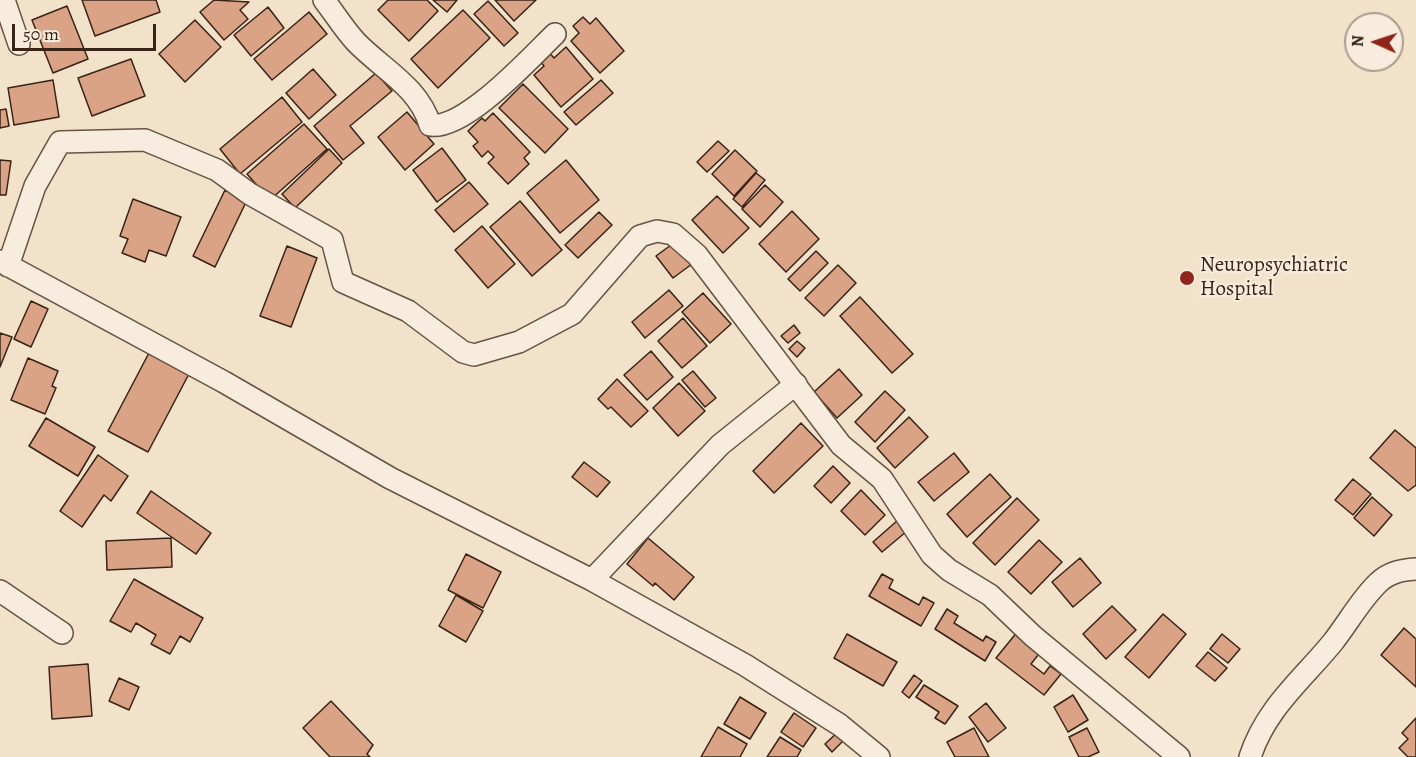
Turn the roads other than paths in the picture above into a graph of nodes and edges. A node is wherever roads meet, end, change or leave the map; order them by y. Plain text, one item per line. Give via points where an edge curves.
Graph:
1 (4, 0) edge
2 (324, 0) edge
3 (555, 34) dead end
4 (19, 44) dead end
5 (4, 264) edge
6 (796, 384) junction
7 (1416, 569) edge
8 (592, 580) junction
9 (0, 591) edge
10 (62, 633) dead end
11 (879, 757) edge
12 (1179, 757) edge
13 (1250, 757) edge

1 - 4 street
2 - 3 street via 356,42 426,109 430,125 440,127 461,117 490,94
5 - 6 street via 38,179 60,142 146,141 217,170 260,201 332,240 343,282 408,311 463,352 474,355 519,342 556,325 572,314 640,236 657,231 673,234 697,255
5 - 8 street via 224,382 390,478
6 - 8 street via 720,445
6 - 12 street via 841,445 882,479 932,555 990,596
7 - 13 street via 1399,570 1378,582 1332,644 1263,724
8 - 11 street via 796,694
9 - 10 street

